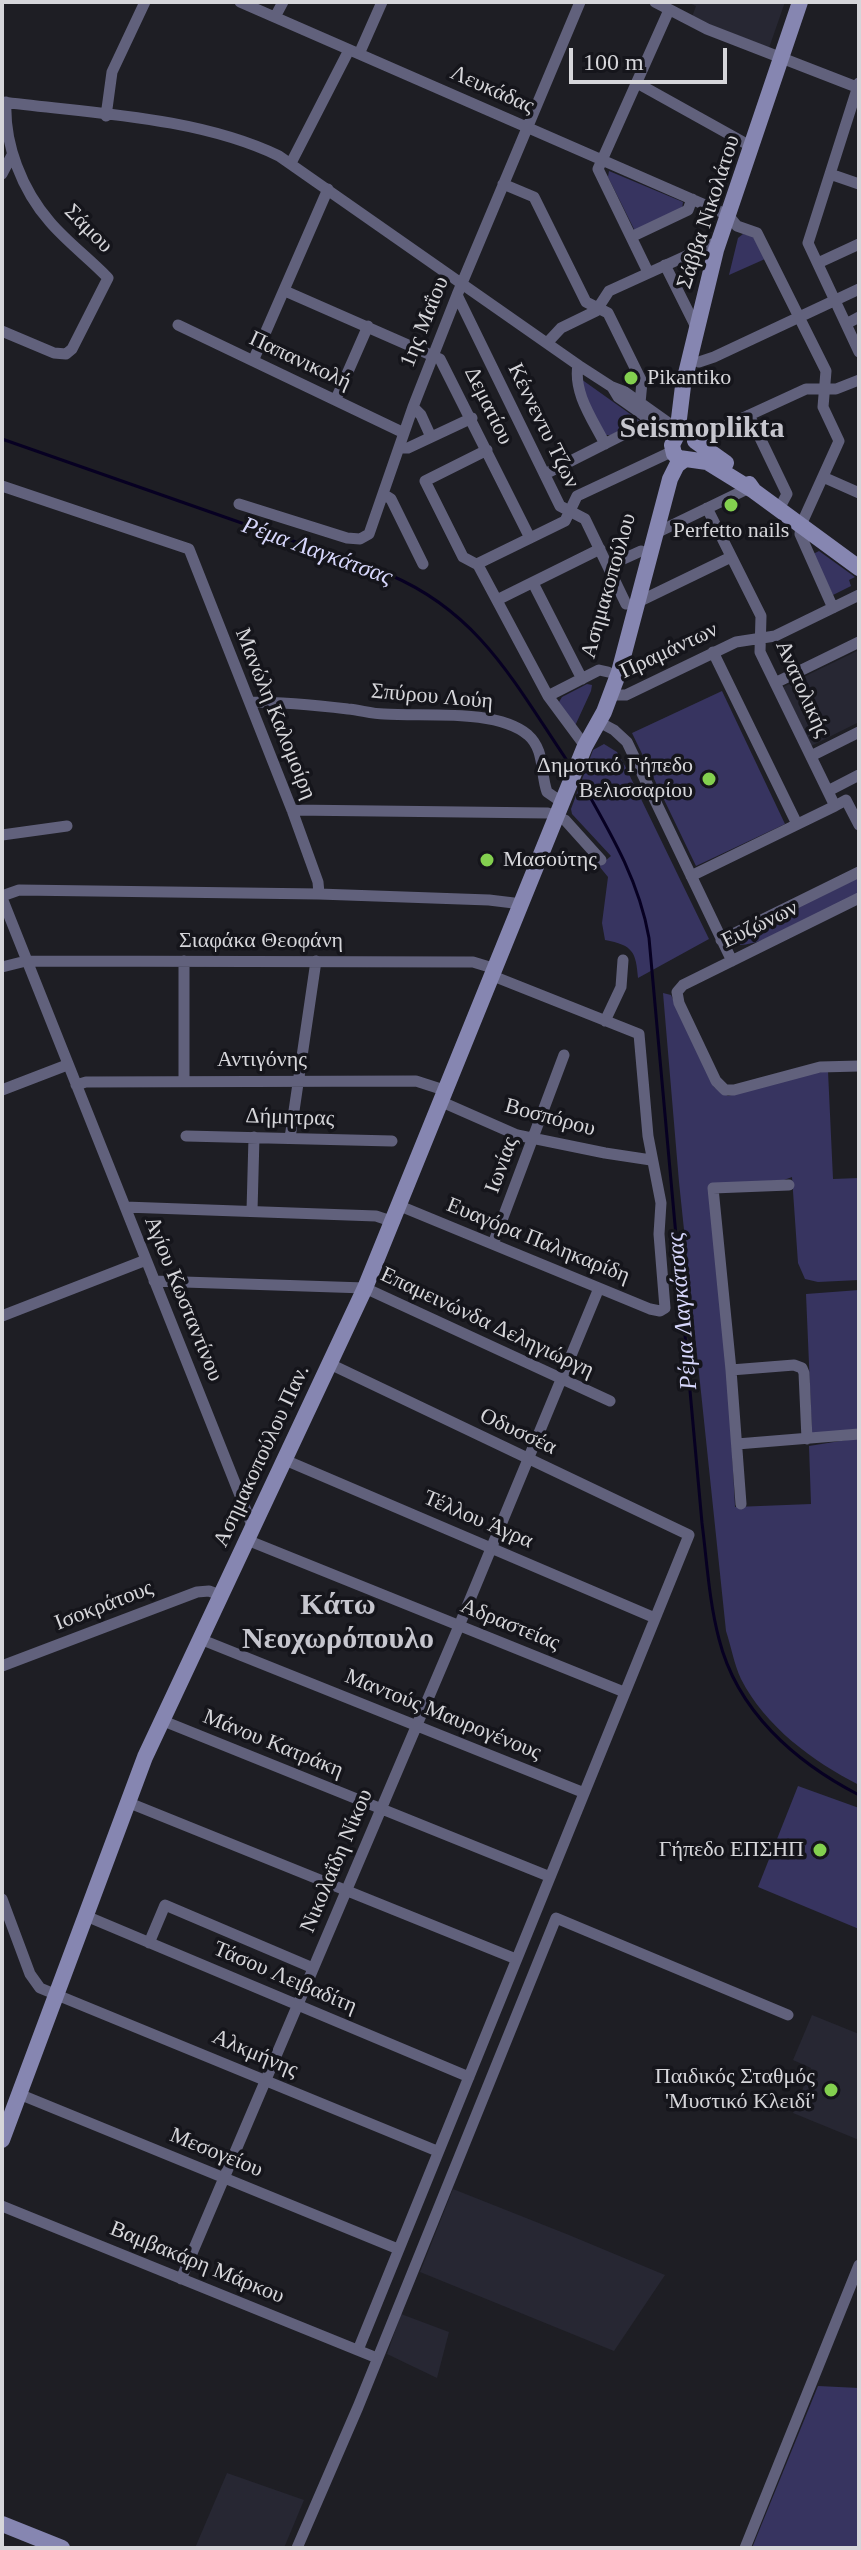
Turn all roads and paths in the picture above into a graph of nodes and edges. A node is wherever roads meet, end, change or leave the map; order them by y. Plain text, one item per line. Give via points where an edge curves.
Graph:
1 (145, 2) edge
2 (240, 2) edge
3 (283, 2) edge
4 (382, 2) edge
5 (580, 2) edge
6 (655, 2) edge
7 (800, 2) edge
8 (811, 2) edge
9 (669, 10) junction
10 (275, 17) junction
11 (354, 52) junction
12 (786, 61) junction
13 (637, 83) junction
14 (858, 86) edge
15 (4, 102) edge
16 (106, 116) junction
17 (527, 127) junction
18 (752, 147) junction
19 (12, 155) junction
20 (602, 160) junction
21 (291, 163) junction
22 (2, 174) edge
23 (830, 174) junction
24 (503, 184) junction
25 (859, 184) edge
26 (328, 189) junction
27 (692, 199) junction
28 (731, 219) junction
29 (631, 237) junction
30 (719, 241) junction
31 (859, 244) edge
32 (818, 263) junction
33 (665, 265) junction
34 (648, 272) junction
35 (859, 289) edge
36 (459, 290) junction
37 (285, 291) junction
38 (835, 300) junction
39 (597, 309) junction
40 (800, 317) junction
41 (859, 317) edge
42 (846, 324) junction
43 (178, 325) dead end
44 (368, 326) junction
45 (697, 329) junction
46 (2, 331) edge
47 (547, 343) junction
48 (859, 352) edge
49 (434, 354) junction
50 (253, 361) junction
51 (699, 362) junction
52 (578, 365) junction
53 (859, 380) edge
54 (612, 387) junction
55 (825, 388) junction
56 (336, 399) junction
57 (640, 403) junction
58 (413, 407) junction
59 (749, 415) junction
60 (472, 418) junction
61 (650, 421) junction
62 (404, 433) junction
63 (431, 437) junction
64 (605, 444) junction
65 (683, 445) junction
66 (399, 448) junction
67 (487, 450) junction
68 (545, 474) junction
69 (823, 477) junction
70 (2, 486) edge
71 (751, 490) junction
72 (859, 493) edge
73 (383, 494) junction
74 (239, 504) dead end
75 (707, 508) junction
76 (779, 509) junction
77 (570, 511) junction
78 (801, 525) junction
79 (656, 533) junction
80 (530, 538) junction
81 (600, 549) junction
82 (641, 551) junction
83 (731, 557) junction
84 (423, 564) dead end
85 (477, 564) junction
86 (608, 566) junction
87 (859, 568) edge
88 (533, 583) junction
89 (859, 595) edge
90 (497, 600) junction
91 (632, 603) junction
92 (833, 608) junction
93 (759, 639) junction
94 (859, 642) edge
95 (713, 652) junction
96 (608, 672) junction
97 (582, 679) junction
98 (775, 683) junction
99 (611, 695) junction
100 (548, 696) junction
101 (250, 702) junction
102 (859, 732) edge
103 (591, 734) junction
104 (811, 756) junction
105 (859, 775) edge
106 (828, 791) junction
107 (562, 804) junction
108 (835, 806) junction
109 (292, 810) junction
110 (797, 824) junction
111 (859, 825) edge
112 (67, 826) dead end
113 (2, 835) edge
114 (601, 860) dead end
115 (859, 872) edge
116 (691, 876) junction
117 (319, 894) junction
118 (2, 897) edge
119 (859, 898) edge
120 (522, 904) junction
121 (721, 940) junction
122 (623, 960) dead end
123 (26, 961) junction
124 (184, 961) junction
125 (316, 961) junction
126 (732, 961) junction
127 (2, 967) edge
128 (494, 972) junction
129 (605, 1021) junction
130 (564, 1055) dead end
131 (67, 1065) junction
132 (859, 1066) edge
133 (299, 1080) junction
134 (184, 1081) junction
135 (76, 1085) junction
136 (2, 1090) edge
137 (444, 1097) junction
138 (186, 1136) dead end
139 (254, 1137) junction
140 (290, 1138) junction
141 (533, 1138) junction
142 (392, 1141) dead end
143 (651, 1160) junction
144 (789, 1185) dead end
145 (125, 1207) junction
146 (252, 1211) junction
147 (397, 1214) junction
148 (493, 1244) junction
149 (146, 1260) junction
150 (154, 1281) junction
151 (365, 1288) junction
152 (599, 1288) junction
153 (2, 1316) edge
154 (330, 1364) junction
155 (731, 1370) junction
156 (562, 1379) junction
157 (610, 1401) dead end
158 (859, 1434) edge
159 (807, 1439) junction
160 (737, 1444) junction
161 (285, 1460) junction
162 (529, 1460) junction
163 (741, 1504) dead end
164 (250, 1534) junction
165 (491, 1548) junction
166 (220, 1595) junction
167 (655, 1618) junction
168 (459, 1626) junction
169 (200, 1639) junction
170 (2, 1666) edge
171 (624, 1692) junction
172 (161, 1720) junction
173 (416, 1726) junction
174 (582, 1792) junction
175 (127, 1802) junction
176 (381, 1809) junction
177 (548, 1876) junction
178 (346, 1890) junction
179 (2, 1899) edge
180 (86, 1916) junction
181 (149, 1943) junction
182 (516, 1959) junction
183 (313, 1968) junction
184 (57, 1994) junction
185 (297, 2005) junction
186 (788, 2015) dead end
187 (469, 2077) junction
188 (265, 2080) junction
189 (19, 2094) junction
190 (2, 2140) edge
191 (437, 2151) junction
192 (222, 2178) junction
193 (2, 2206) edge
194 (405, 2232) junction
195 (424, 2240) junction
196 (398, 2249) junction
197 (859, 2265) edge
198 (181, 2279) junction
199 (358, 2350) junction
200 (377, 2358) junction
201 (2, 2524) edge
202 (62, 2548) edge
203 (297, 2548) edge
204 (745, 2548) edge

1 - 16 street via 112,72
2 - 10 street, Λευκάδας
3 - 10 street
4 - 11 street
5 - 17 street, 1ης Μαΐου
6 - 9 street
7 - 12 street, Σάββα Νικολάτου
8 - 12 street, Σάββα Νικολάτου
9 - 12 street
9 - 13 street
10 - 11 street, Λευκάδας
11 - 17 street, Λευκάδας
11 - 21 street
12 - 14 street
12 - 18 street, Σάββα Νικολάτου
12 - 28 street, Σάββα Νικολάτου
13 - 18 street
13 - 20 street
14 - 23 street
15 - 16 street
15 - 19 street, Σάμου
16 - 21 street via 218,134
17 - 20 street, Λευκάδας
17 - 24 street, 1ης Μαΐου
18 - 28 street, Σάββα Νικολάτου
19 - 22 street
19 - 46 street, Σάμου via 50,222 108,278 66,354
20 - 27 street, Λευκάδας
20 - 29 street via 599,171
21 - 26 street
23 - 25 street
23 - 32 street via 808,243
24 - 36 street, 1ης Μαΐου
24 - 39 street via 534,197 586,302
26 - 36 street
26 - 37 street
27 - 28 street, Λευκάδας
27 - 29 street via 688,210
28 - 30 street, Σάββα Νικολάτου
28 - 40 street, Λευκάδας via 760,236
28 - 51 street, Σάββα Νικολάτου
29 - 34 street
30 - 33 street
30 - 45 street, Σάββα Νικολάτου
31 - 32 street
32 - 38 street
33 - 34 street
33 - 45 street
34 - 39 street via 609,291
35 - 38 street
36 - 47 street
36 - 49 street, 1ης Μαΐου
36 - 68 street, Κέννεντυ Τζων
37 - 44 street, Δεματίου
37 - 50 street
38 - 40 street
38 - 42 street
39 - 47 street via 561,328
39 - 57 street via 608,313 642,382
40 - 51 street
40 - 55 street, Λευκάδας via 826,371
41 - 42 street
42 - 48 street
43 - 50 street, Παπανικολή
44 - 49 street, Δεματίου
44 - 56 street
45 - 65 street, Σάββα Νικολάτου via 681,393
47 - 52 street
49 - 58 street, 1ης Μαΐου
49 - 60 street, Δεματίου via 447,368
50 - 56 street, Παπανικολή
51 - 65 street, Σάββα Νικολάτου
52 - 54 street
52 - 64 street via 578,388
53 - 55 street
54 - 57 street
54 - 61 street
55 - 59 street via 806,389
55 - 69 street, Λευκάδας via 823,407 839,441
56 - 62 street, Παπανικολή
57 - 65 street
58 - 62 street, 1ης Μαΐου
58 - 63 street
59 - 65 street
59 - 76 street via 787,494
60 - 63 street
60 - 67 street, Δεματίου
61 - 64 street
61 - 65 street
62 - 66 street, 1ης Μαΐου
63 - 66 street
64 - 68 street
65 - 71 street via 741,475
65 - 77 street via 577,496
65 - 79 street, Ασημακοπούλου
65 - 82 street, Ασημακοπούλου
66 - 73 street, 1ης Μαΐου
67 - 80 street, Δεματίου
67 - 85 street via 425,481 463,557
68 - 77 street, Κέννεντυ Τζων via 560,506
69 - 72 street
69 - 78 street, Λευκάδας
70 - 101 street, Μανώλη Καλομοίρη via 189,549
71 - 75 street
71 - 76 street
73 - 74 street, 1ης Μαΐου via 369,534 354,540
73 - 84 street via 391,499
75 - 79 street
75 - 83 street, Ανατολικής
76 - 78 street
77 - 80 street via 565,521
77 - 81 street, Κέννεντυ Τζων via 585,519
78 - 87 street
78 - 92 street via 802,544
79 - 91 street, Ασημακοπούλου
80 - 85 street
81 - 86 street, Κέννεντυ Τζων
81 - 88 street
82 - 86 street
82 - 91 street, Ασημακοπούλου
83 - 91 street
83 - 93 street, Ανατολικής via 761,616
85 - 90 street
86 - 91 street, Κέννεντυ Τζων
88 - 90 street
88 - 97 street
89 - 92 street, Πραμάντων
90 - 100 street
91 - 96 street, Ασημακοπούλου
91 - 99 street, Ασημακοπούλου
92 - 93 street, Πραμάντων
93 - 95 street, Πραμάντων via 739,640
93 - 98 street, Ανατολικής
94 - 98 street
95 - 99 street, Πραμάντων via 626,695
95 - 110 street
96 - 97 street via 599,670
96 - 103 street, Ασημακοπούλου via 591,715
97 - 100 street
98 - 104 street, Ανατολικής
99 - 103 street, Ασημακοπούλου
100 - 103 street
101 - 107 street, Σπύρου Λούη via 471,717 508,725 534,741 547,792
101 - 109 street, Μανώλη Καλομοίρη
102 - 104 street
103 - 107 street, Ασημακοπούλου Παν.
103 - 116 street via 614,730 627,742
104 - 106 street, Ανατολικής
105 - 106 street
106 - 108 street, Ανατολικής
107 - 109 street via 541,813
107 - 114 street, Σπύρου Λούη via 568,823
107 - 120 street, Ασημακοπούλου Παν.
108 - 110 street
108 - 111 street, Ανατολικής via 846,800
109 - 117 street, Μανώλη Καλομοίρη
110 - 116 street
112 - 113 street
115 - 121 street
116 - 121 street
117 - 118 street via 19,890
117 - 120 street
118 - 123 street, Αγίου Κωσταντίνου
119 - 126 street, Ευζώνων
120 - 128 street, Ασημακοπούλου Παν.
121 - 126 street
122 - 129 street via 621,987
123 - 124 street, Σιαφάκα Θεοφάνη
123 - 127 street, Σιαφάκα Θεοφάνη
123 - 131 street, Αγίου Κωσταντίνου
124 - 125 street, Σιαφάκα Θεοφάνη
124 - 134 street
125 - 128 street, Σιαφάκα Θεοφάνη via 473,962
125 - 133 street
126 - 132 street, Ευζώνων via 677,992 716,1081 725,1090 820,1067
128 - 129 street, Σιαφάκα Θεοφάνη
128 - 137 street, Ασημακοπούλου Παν.
129 - 143 street, Σιαφάκα Θεοφάνη via 639,1034
130 - 141 street, Ιωνίας
131 - 135 street, Αγίου Κωσταντίνου
131 - 136 street
133 - 134 street, Αντιγόνης
133 - 137 street, Αντιγόνης via 416,1081
133 - 140 street
134 - 135 street, Αντιγόνης
135 - 145 street, Αγίου Κωσταντίνου
137 - 141 street, Βοσπόρου via 506,1130
137 - 147 street, Ασημακοπούλου Παν.
138 - 139 street, Δήμητρας
139 - 140 street, Δήμητρας
139 - 146 street
140 - 142 street, Δήμητρας
141 - 143 street, Βοσπόρου
141 - 148 street, Ιωνίας
143 - 152 street, Ευαγόρα Παληκαρίδη via 661,1203 665,1308 656,1311
144 - 155 street via 713,1188
145 - 146 street, Ευαγόρα Παληκαρίδη
145 - 149 street, Αγίου Κωσταντίνου
146 - 147 street, Ευαγόρα Παληκαρίδη
147 - 148 street, Ευαγόρα Παληκαρίδη
147 - 151 street, Ασημακοπούλου Παν.
148 - 152 street, Ευαγόρα Παληκαρίδη
149 - 150 street, Αγίου Κωσταντίνου
149 - 153 street
150 - 151 street, Επαμεινώνδα Δεληγιώργη
150 - 164 street, Αγίου Κωσταντίνου
151 - 154 street, Ασημακοπούλου Παν.
151 - 156 street, Επαμεινώνδα Δεληγιώργη
152 - 156 street, Νικολαΐδη Νίκου
154 - 161 street, Ασημακοπούλου Παν.
154 - 162 street, Οδυσσέα
155 - 159 street via 802,1368
155 - 160 street
156 - 157 street, Επαμεινώνδα Δεληγιώργη
156 - 162 street, Νικολαΐδη Νίκου
158 - 159 street
159 - 160 street
160 - 163 street
161 - 164 street, Ασημακοπούλου Παν.
161 - 165 street, Τέλλου Άγρα
162 - 165 street, Νικολαΐδη Νίκου
162 - 167 street, Οδυσσέα via 689,1535
164 - 166 street, Ασημακοπούλου Παν.
164 - 168 street, Αδραστείας
165 - 167 street, Τέλλου Άγρα
165 - 168 street, Νικολαΐδη Νίκου
166 - 169 street, Ασημακοπούλου Παν.
166 - 170 street, Ισοκράτους via 197,1592
167 - 171 street
168 - 171 street, Αδραστείας
168 - 173 street, Νικολαΐδη Νίκου
169 - 172 street, Ασημακοπούλου Παν.
169 - 173 street, Μαντούς Μαυρογένους
171 - 174 street
172 - 175 street, Ασημακοπούλου Παν.
172 - 176 street, Μάνου Κατράκη
173 - 174 street, Μαντούς Μαυρογένους
173 - 176 street, Νικολαΐδη Νίκου
174 - 177 street
175 - 178 street
175 - 180 street, Ασημακοπούλου Παν.
176 - 177 street, Μάνου Κατράκη
176 - 178 street, Νικολαΐδη Νίκου
177 - 182 street
178 - 182 street
178 - 183 street, Νικολαΐδη Νίκου
179 - 184 street, Αλκμήνης via 35,1983
180 - 181 street, Τάσου Λειβαδίτη
180 - 184 street, Ασημακοπούλου Παν.
181 - 183 street via 165,1905
181 - 185 street, Τάσου Λειβαδίτη
182 - 187 street
183 - 185 street, Νικολαΐδη Νίκου
184 - 188 street, Αλκμήνης
184 - 189 street, Ασημακοπούλου Παν.
185 - 187 street, Τάσου Λειβαδίτη
185 - 188 street, Νικολαΐδη Νίκου
186 - 195 street via 556,1918
187 - 191 street
188 - 191 street, Αλκμήνης
188 - 192 street, Νικολαΐδη Νίκου
189 - 190 street, Ασημακοπούλου Παν.
189 - 192 street, Μεσογείου
191 - 194 street
192 - 196 street, Μεσογείου
192 - 198 street, Νικολαΐδη Νίκου
193 - 198 street, Βαμβακάρη Μάρκου
194 - 195 street
194 - 196 street
195 - 200 street
196 - 199 street
197 - 204 street
198 - 199 street, Βαμβακάρη Μάρκου
199 - 200 street, Βαμβακάρη Μάρκου
200 - 203 street
201 - 202 street

